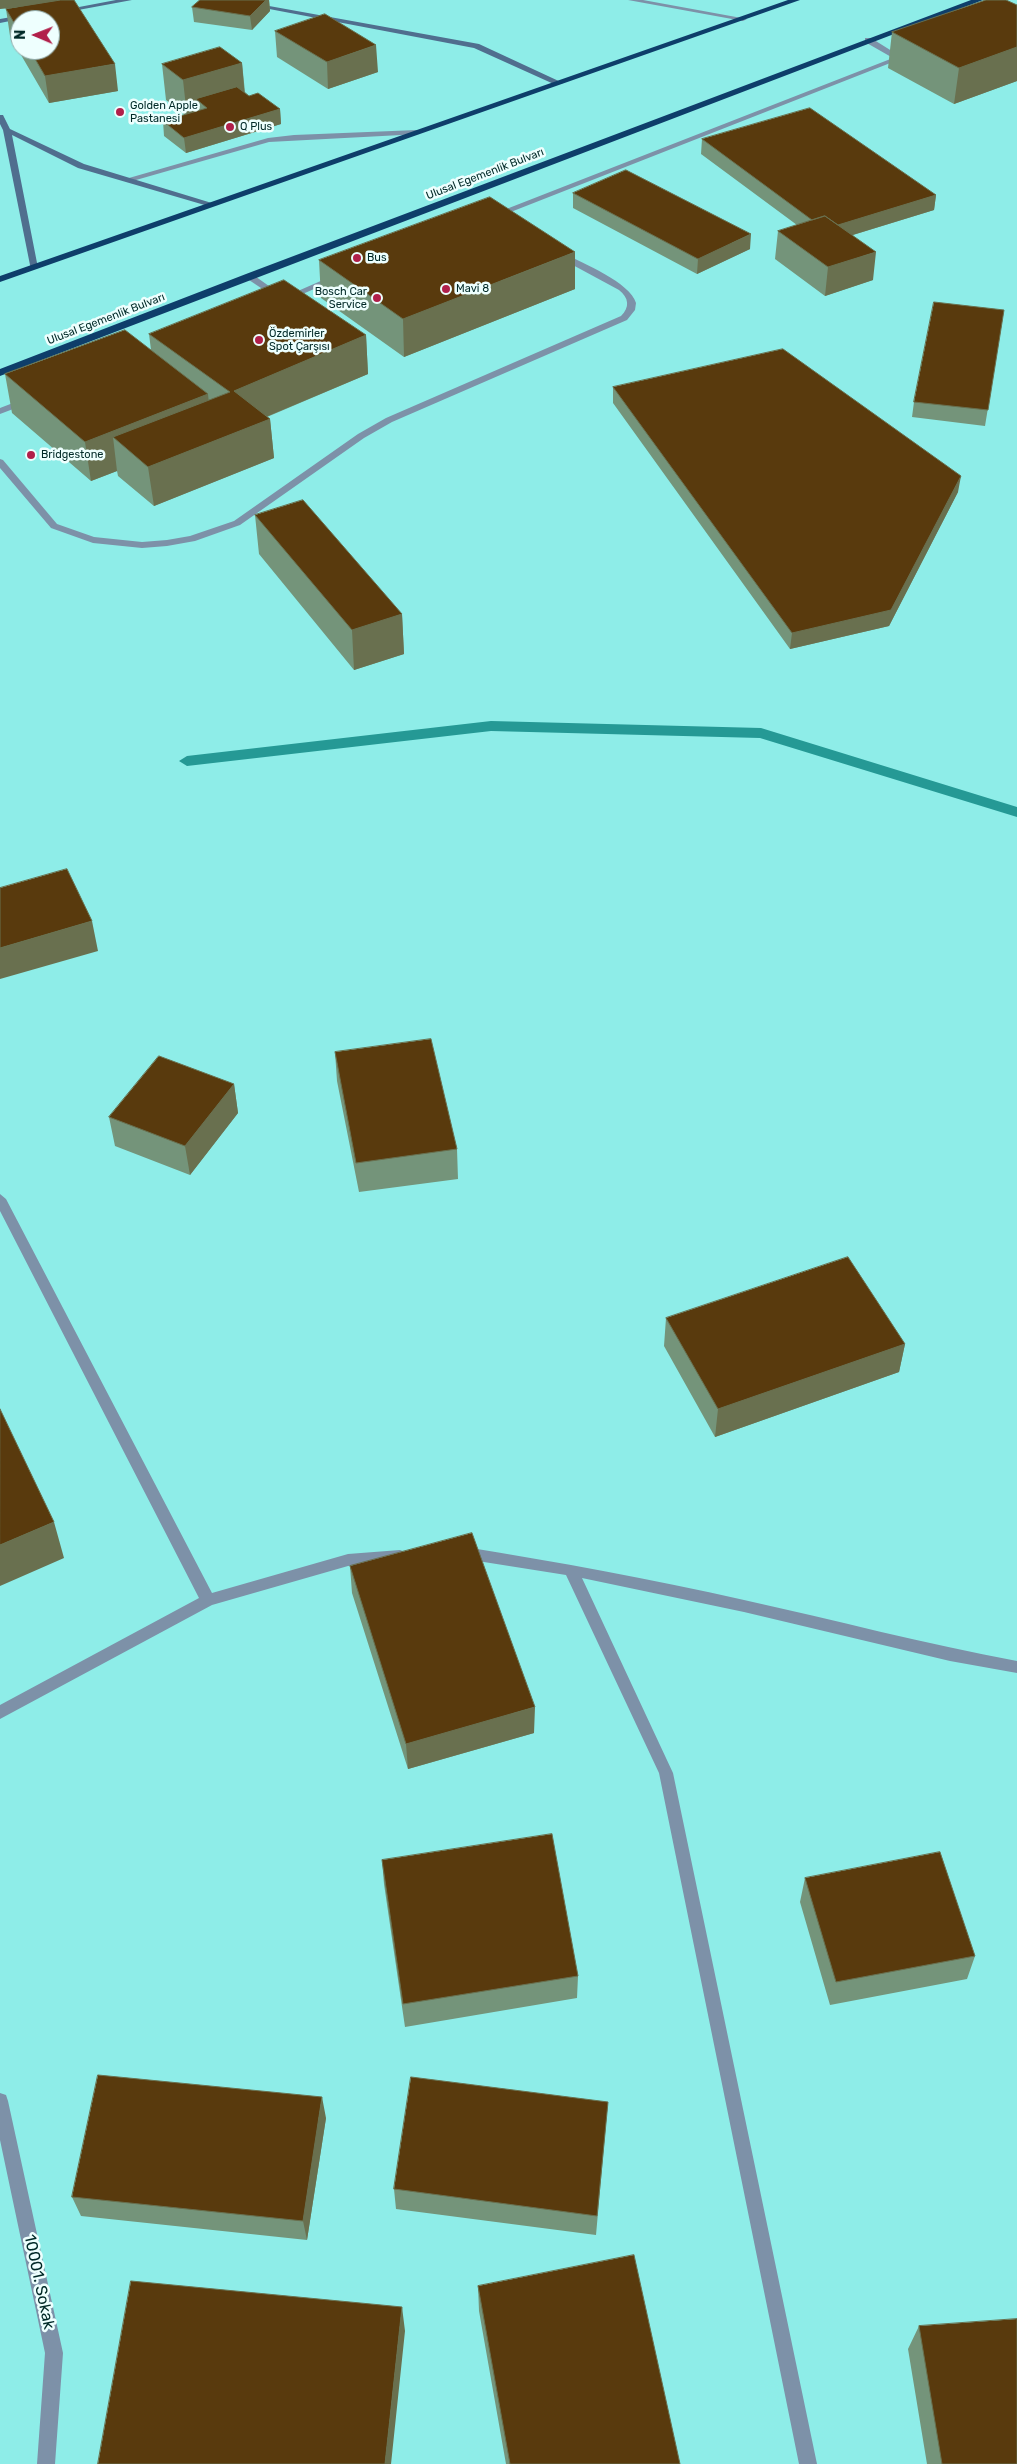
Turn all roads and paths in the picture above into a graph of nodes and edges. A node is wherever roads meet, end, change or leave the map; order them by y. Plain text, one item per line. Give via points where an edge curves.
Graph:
1 (129, 0) edge
2 (225, 0) edge
3 (631, 0) edge
4 (796, 0) edge
5 (979, 0) edge
6 (60, 12) edge
7 (743, 19) junction
8 (868, 40) junction
9 (559, 83) junction
10 (0, 117) edge
11 (7, 130) junction
12 (417, 132) junction
13 (126, 180) junction
14 (211, 204) junction
15 (501, 221) edge
16 (553, 250) edge
17 (34, 268) junction
18 (347, 274) edge
19 (249, 276) junction
20 (0, 279) edge
21 (283, 299) junction
22 (274, 302) edge
23 (0, 373) edge
24 (36, 396) edge
25 (0, 411) edge
26 (0, 462) edge
27 (0, 1199) edge
28 (450, 1552) edge
29 (412, 1555) edge
30 (572, 1570) junction
31 (208, 1600) junction
32 (1017, 1667) edge
33 (0, 1712) edge
34 (0, 2102) edge
35 (46, 2464) edge
36 (808, 2464) edge

1 - 6 street
2 - 9 street via 476,46
3 - 7 street
4 - 7 highway
5 - 8 highway, Ulusal Egemenlik Bulvarı
7 - 9 highway
8 - 15 street via 899,58 487,218
8 - 19 highway, Ulusal Egemenlik Bulvarı
9 - 12 highway
10 - 11 street
11 - 13 street via 81,166
11 - 17 street
12 - 13 street via 268,140
12 - 14 highway
13 - 14 street
14 - 17 highway
16 - 26 street via 631,295 631,311 624,318 388,420 237,523 216,532 142,545 101,542 73,534 54,526
17 - 20 highway
18 - 21 street
19 - 21 street
19 - 23 highway, Ulusal Egemenlik Bulvarı
21 - 22 street
24 - 25 street
27 - 31 street
28 - 30 street
29 - 31 street via 348,1560
30 - 32 street via 744,1606 950,1655
30 - 36 street via 666,1773
31 - 33 street
34 - 35 street, 10001. Sokak via 54,2352

